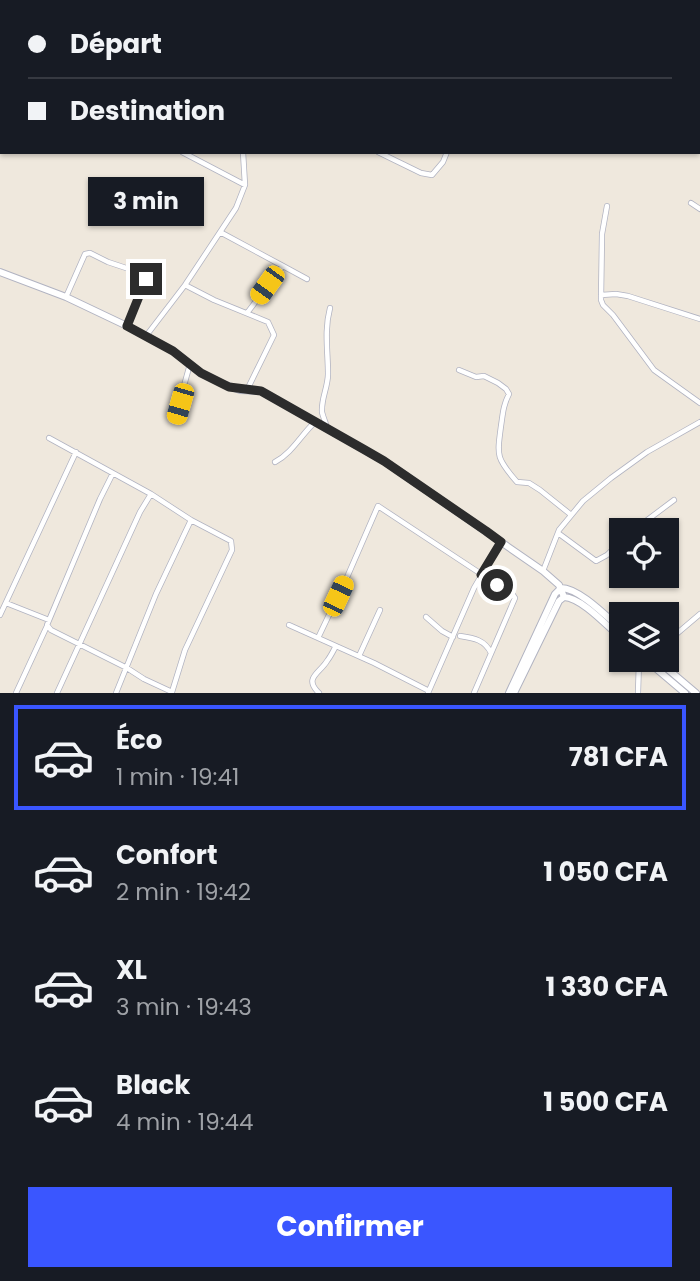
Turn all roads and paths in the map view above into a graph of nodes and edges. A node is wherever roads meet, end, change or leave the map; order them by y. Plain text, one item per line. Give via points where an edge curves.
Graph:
1 (186, 154) edge
2 (243, 154) edge
3 (382, 154) edge
4 (446, 154) edge
5 (246, 185) junction
6 (691, 204) dead end
7 (607, 206) dead end
8 (700, 209) edge
9 (220, 232) junction
10 (283, 266) junction
11 (0, 272) edge
12 (307, 279) dead end
13 (186, 285) junction
14 (601, 295) junction
15 (66, 297) junction
16 (331, 308) dead end
17 (247, 313) junction
18 (700, 319) edge
19 (127, 326) junction
20 (146, 336) junction
21 (190, 363) junction
22 (459, 370) dead end
23 (247, 390) junction
24 (700, 403) edge
25 (176, 418) dead end
26 (315, 422) junction
27 (700, 422) edge
28 (327, 429) junction
29 (49, 438) dead end
30 (76, 452) junction
31 (275, 462) dead end
32 (113, 473) junction
33 (151, 494) junction
34 (674, 500) dead end
35 (570, 514) junction
36 (650, 518) edge
37 (191, 520) junction
38 (558, 533) junction
39 (501, 542) junction
40 (609, 553) edge
41 (543, 571) junction
42 (481, 575) junction
43 (561, 588) junction
44 (564, 597) junction
45 (6, 603) junction
46 (380, 610) dead end
47 (700, 614) edge
48 (0, 615) edge
49 (426, 617) dead end
50 (609, 619) edge
51 (48, 622) junction
52 (289, 625) dead end
53 (609, 628) edge
54 (679, 632) edge
55 (457, 636) junction
56 (318, 638) junction
57 (79, 643) junction
58 (336, 646) junction
59 (492, 654) junction
60 (359, 656) junction
61 (127, 668) junction
62 (639, 672) edge
63 (659, 672) edge
64 (671, 672) edge
65 (429, 692) edge
66 (16, 693) edge
67 (57, 693) edge
68 (116, 693) edge
69 (172, 693) edge
70 (319, 693) edge
71 (474, 693) edge
72 (509, 693) edge
73 (514, 693) edge
74 (638, 693) edge
75 (685, 693) edge
76 (696, 693) edge

1 - 5 street
2 - 5 street
3 - 4 street via 432,175
5 - 9 street
6 - 8 street
7 - 14 street
9 - 10 street
9 - 13 street
10 - 12 street
10 - 17 street
11 - 15 street
13 - 17 street
13 - 20 street
14 - 18 street via 628,296
14 - 24 street via 603,305 654,370
15 - 19 street
15 - 19 street via 85,254 144,274
16 - 28 street via 322,413
17 - 23 street via 268,322 274,335
19 - 20 street
20 - 21 street
21 - 23 street via 223,384
21 - 25 street
22 - 35 street via 484,376 506,389 509,394 503,405 498,449 502,463 517,482 529,483
23 - 26 street via 261,391
26 - 28 street
26 - 31 street via 285,457
27 - 35 street via 647,452
28 - 39 street via 384,461
29 - 30 street
30 - 32 street
30 - 45 street
32 - 33 street
32 - 51 street
33 - 37 street
33 - 57 street
34 - 36 street
35 - 38 street
37 - 61 street
37 - 69 street via 233,546 185,650
38 - 40 street via 596,561
38 - 41 street
39 - 41 street
39 - 42 street
41 - 43 street
42 - 55 street
42 - 56 street via 378,506
42 - 59 street via 515,598
43 - 44 street
43 - 50 street via 588,601
43 - 72 street
44 - 53 street via 584,606
44 - 73 street
45 - 48 street
45 - 51 street
46 - 60 street
47 - 54 street
49 - 55 street via 442,631
51 - 57 street via 51,630
51 - 66 street
52 - 56 street
55 - 59 street via 485,643
55 - 65 street
56 - 58 street
57 - 61 street
57 - 67 street
58 - 60 street
58 - 70 street via 312,681
59 - 71 street
60 - 65 street
61 - 68 street
61 - 69 street
62 - 74 street
63 - 75 street
64 - 76 street

